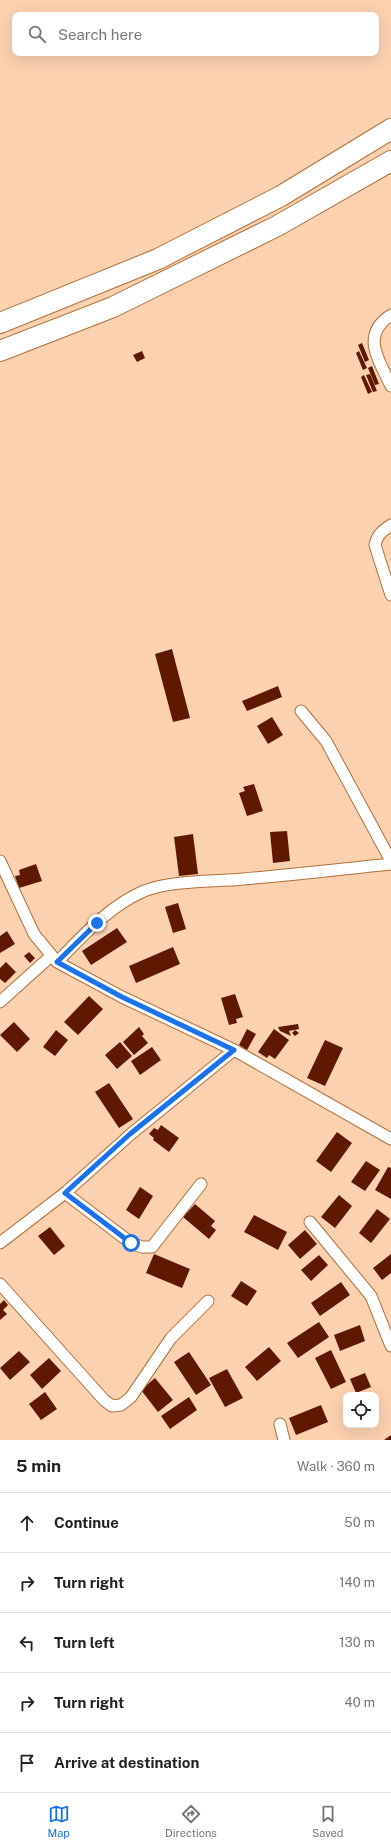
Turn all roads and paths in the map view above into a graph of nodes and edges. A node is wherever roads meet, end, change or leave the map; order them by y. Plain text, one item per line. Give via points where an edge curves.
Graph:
1 (391, 129) edge
2 (391, 161) edge
3 (391, 315) edge
4 (0, 323) edge
5 (0, 351) edge
6 (391, 386) edge
7 (391, 526) edge
8 (391, 595) edge
9 (301, 711) dead end
10 (0, 861) edge
11 (391, 861) edge
12 (391, 864) edge
13 (54, 959) junction
14 (0, 1002) edge
15 (234, 1050) junction
16 (391, 1139) edge
17 (201, 1184) dead end
18 (65, 1193) junction
19 (310, 1222) dead end
20 (0, 1243) edge
21 (0, 1284) edge
22 (208, 1301) dead end
23 (391, 1346) edge
24 (280, 1424) dead end
25 (284, 1440) edge

1 - 4 highway via 281,196 158,259
2 - 5 highway via 277,226 120,303
3 - 6 street via 378,327 373,338
7 - 8 street via 381,531 376,537 375,545
9 - 11 street via 326,741
10 - 13 street via 34,934
12 - 13 street via 167,885 145,891 124,901
13 - 14 street
13 - 15 street via 122,997
15 - 16 street
15 - 18 street via 130,1134
17 - 18 street via 152,1247 131,1243
18 - 20 street
19 - 23 street via 371,1296
21 - 22 street via 112,1406 122,1405 131,1398 171,1338
24 - 25 street

